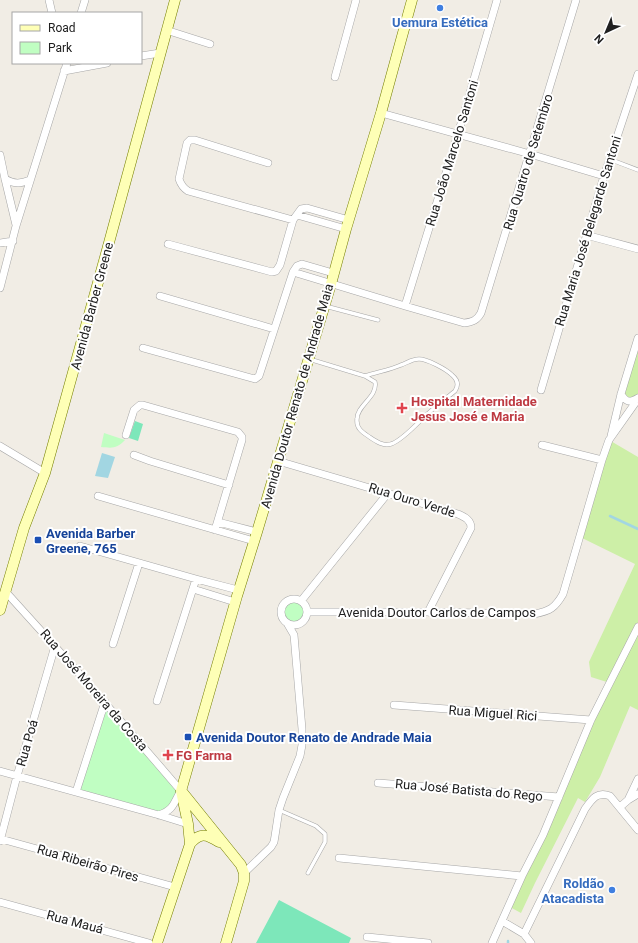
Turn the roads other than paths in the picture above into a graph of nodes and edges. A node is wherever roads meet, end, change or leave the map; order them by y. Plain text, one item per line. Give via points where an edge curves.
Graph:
1 (49, 0) edge
2 (85, 0) edge
3 (175, 0) edge
4 (356, 0) edge
5 (412, 0) edge
6 (497, 0) edge
7 (576, 0) edge
8 (52, 12) edge
9 (81, 12) edge
10 (166, 30) junction
11 (210, 44) dead end
12 (160, 53) junction
13 (142, 56) edge
14 (62, 64) edge
15 (67, 64) edge
16 (102, 64) edge
17 (64, 71) junction
18 (638, 74) edge
19 (336, 77) dead end
20 (381, 113) junction
21 (458, 134) junction
22 (0, 154) edge
23 (530, 154) junction
24 (609, 159) junction
25 (268, 163) dead end
26 (638, 170) edge
27 (604, 176) junction
28 (5, 179) junction
29 (30, 180) junction
30 (295, 218) junction
31 (347, 225) junction
32 (16, 226) junction
33 (586, 235) junction
34 (13, 241) junction
35 (0, 243) edge
36 (168, 244) dead end
37 (638, 249) edge
38 (293, 272) junction
39 (333, 273) junction
40 (331, 284) junction
41 (0, 288) edge
42 (160, 296) dead end
43 (324, 306) junction
44 (405, 306) junction
45 (378, 320) dead end
46 (274, 329) junction
47 (638, 338) edge
48 (143, 348) dead end
49 (308, 359) junction
50 (365, 376) junction
51 (541, 390) dead end
52 (621, 394) junction
53 (638, 399) edge
54 (126, 435) dead end
55 (610, 440) junction
56 (542, 445) dead end
57 (0, 446) edge
58 (134, 455) dead end
59 (602, 460) junction
60 (278, 461) junction
61 (45, 473) junction
62 (229, 485) junction
63 (388, 493) junction
64 (98, 496) dead end
65 (218, 522) junction
66 (215, 530) junction
67 (256, 536) junction
68 (80, 546) dead end
69 (140, 563) junction
70 (196, 579) junction
71 (193, 589) junction
72 (238, 590) junction
73 (5, 591) junction
74 (302, 601) junction
75 (235, 602) junction
76 (0, 610) edge
77 (307, 612) junction
78 (428, 612) junction
79 (303, 621) junction
80 (287, 622) junction
81 (638, 627) edge
82 (294, 636) junction
83 (113, 644) dead end
84 (56, 646) junction
85 (156, 701) dead end
86 (105, 702) junction
87 (394, 705) dead end
88 (591, 720) junction
89 (0, 771) edge
90 (17, 776) junction
91 (638, 779) edge
92 (378, 783) dead end
93 (181, 791) junction
94 (76, 792) junction
95 (638, 794) edge
96 (559, 797) junction
97 (628, 800) junction
98 (620, 807) junction
99 (279, 810) junction
100 (159, 815) junction
101 (188, 824) junction
102 (638, 830) edge
103 (0, 840) edge
104 (190, 844) junction
105 (224, 845) junction
106 (339, 858) dead end
107 (308, 872) dead end
108 (244, 873) junction
109 (522, 876) junction
110 (175, 887) junction
111 (0, 902) edge
112 (502, 921) junction
113 (524, 934) junction
114 (368, 937) dead end
115 (149, 943) edge
116 (157, 943) edge
117 (226, 943) edge
118 (428, 943) edge
119 (492, 943) edge
120 (531, 943) edge

1 - 8 street
2 - 9 street
3 - 10 street, Avenida Barber Greene
4 - 19 street
5 - 20 street, Avenida Doutor Renato de Andrade Maia
6 - 21 street, Rua João Marcelo Santoni
7 - 23 street, Rua Quatro de Setembro
10 - 11 street
10 - 12 street, Avenida Barber Greene
12 - 13 street
12 - 61 street, Avenida Barber Greene
14 - 17 street
15 - 17 street
16 - 17 street
17 - 29 street
18 - 24 street, Rua Maria José Belegarde Santoni
20 - 21 street
20 - 31 street, Avenida Doutor Renato de Andrade Maia
21 - 23 street
21 - 44 street, Rua João Marcelo Santoni
22 - 28 street
23 - 27 street
23 - 44 street, Rua Quatro de Setembro via 478,318 464,323
24 - 26 lane
24 - 27 street, Rua Maria José Belegarde Santoni
25 - 30 street via 190,140 187,143 180,184 188,191
27 - 33 street, Rua Maria José Belegarde Santoni
28 - 29 street via 17,184
28 - 32 street
29 - 32 street
30 - 31 street via 301,209 307,208
30 - 36 street via 280,265 272,272
31 - 39 street, Avenida Doutor Renato de Andrade Maia
32 - 34 street
33 - 37 street
33 - 51 street, Rua Maria José Belegarde Santoni
34 - 35 street
34 - 41 street
38 - 39 street via 302,264
38 - 40 street
38 - 46 street
39 - 40 street, Avenida Doutor Renato de Andrade Maia
40 - 43 street, Avenida Doutor Renato de Andrade Maia
40 - 44 street
42 - 46 street
43 - 45 lane
43 - 49 street, Avenida Doutor Renato de Andrade Maia
46 - 48 street via 259,376 255,379
47 - 52 street
49 - 50 lane
49 - 60 street, Avenida Doutor Renato de Andrade Maia
50 - 50 lane via 375,382 376,387 357,414 356,420 363,433 381,444 390,444 404,436 458,387 452,375 430,361 420,359
52 - 53 street via 628,401
52 - 55 street
53 - 55 street, Avenida Doutor Carlos de Campos
54 - 62 street via 134,410 140,405 238,432 242,440
55 - 59 street, Avenida Doutor Carlos de Campos
56 - 59 street
57 - 61 street
58 - 62 street
59 - 78 street, Avenida Doutor Carlos de Campos via 563,594 553,608 534,614
60 - 63 street, Rua Ouro Verde
60 - 67 street, Avenida Doutor Renato de Andrade Maia
61 - 73 street, Avenida Barber Greene via 24,528
62 - 65 street
63 - 74 street
63 - 78 street, Rua Ouro Verde via 458,514 471,524
64 - 66 street
65 - 66 street
65 - 67 street
66 - 67 street
67 - 72 street, Avenida Doutor Renato de Andrade Maia
68 - 69 street
69 - 70 street
69 - 83 street
70 - 71 street
70 - 72 street
71 - 75 street
71 - 85 street
72 - 75 street, Avenida Doutor Renato de Andrade Maia
73 - 76 street, Avenida Barber Greene
73 - 84 street, Rua José Moreira da Costa
74 - 77 street
74 - 80 street via 289,599 283,604 281,612
75 - 93 street, Avenida Doutor Renato de Andrade Maia
77 - 78 street, Avenida Doutor Carlos de Campos
77 - 79 street
79 - 80 street via 296,625
79 - 82 street
80 - 82 street
81 - 88 street
82 - 99 street via 302,745
84 - 86 street, Rua José Moreira da Costa
84 - 90 street, Rua Poá
86 - 93 street, Rua José Moreira da Costa
86 - 94 street
87 - 88 street, Rua Miguel Rici
88 - 96 street
89 - 90 street
90 - 94 street
90 - 103 street, Rua Poá
91 - 97 street
92 - 96 street, Rua José Batista do Rego
93 - 100 street via 171,809
93 - 101 street
93 - 105 street
94 - 100 street
95 - 97 street
96 - 109 street
97 - 98 street
98 - 102 street
98 - 113 street via 605,794 594,797 590,802
99 - 107 lane via 316,826 324,834 325,842
99 - 108 street via 274,842
100 - 101 street
101 - 104 street
103 - 110 street, Rua Ribeirão Pires
104 - 105 street via 194,839 204,835
104 - 110 street
105 - 108 street via 241,865
106 - 109 street
108 - 117 street
109 - 112 street
110 - 116 street
111 - 115 street, Rua Mauá
112 - 113 street
112 - 119 street
113 - 120 street
114 - 118 street

